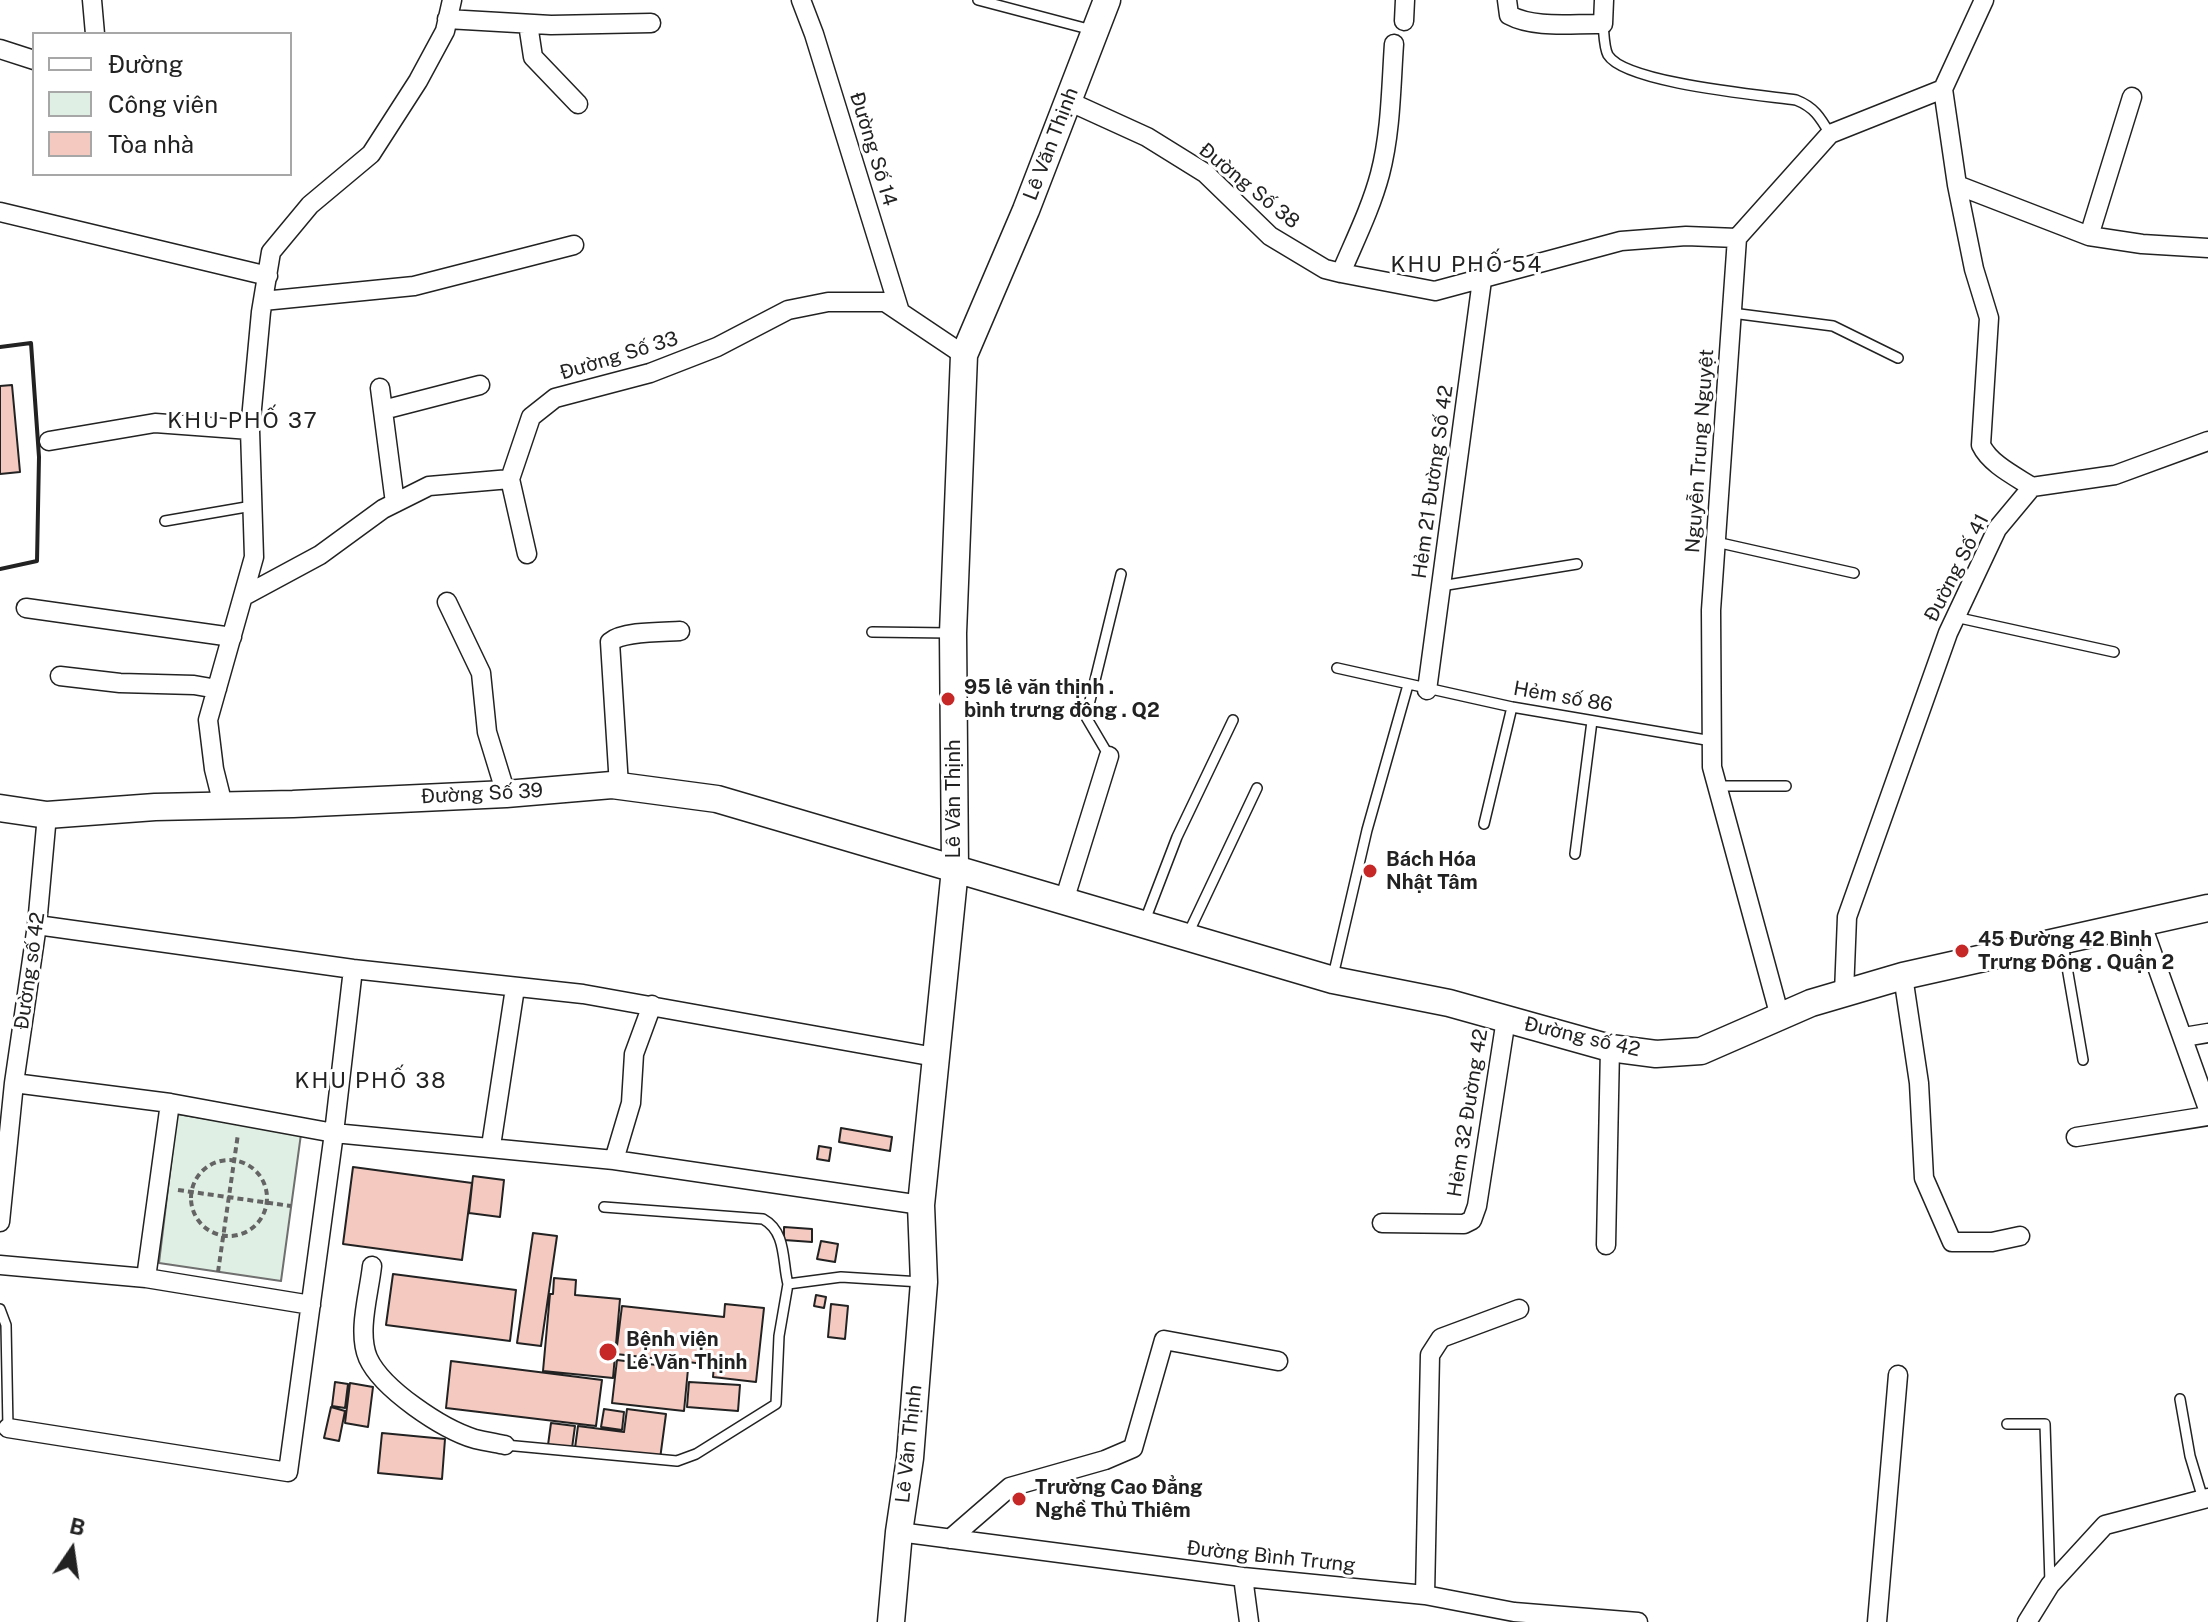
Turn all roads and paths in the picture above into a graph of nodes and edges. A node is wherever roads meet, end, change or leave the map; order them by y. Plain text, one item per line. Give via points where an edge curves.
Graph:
1 (92, 0) edge
2 (452, 0) edge
3 (801, 0) edge
4 (978, 0) edge
5 (1107, 0) edge
6 (1405, 0) edge
7 (1507, 0) edge
8 (1604, 0) edge
9 (1984, 0) edge
10 (447, 19) junction
11 (1404, 21) dead end
12 (651, 23) dead end
13 (528, 24) junction
14 (1603, 24) junction
15 (1095, 30) junction
16 (95, 32) edge
17 (1394, 44) dead end
18 (0, 49) edge
19 (32, 59) edge
20 (1943, 89) junction
21 (2132, 97) dead end
22 (1068, 101) junction
23 (578, 104) dead end
24 (1830, 134) junction
25 (1957, 185) junction
26 (0, 212) edge
27 (2089, 236) junction
28 (1737, 238) junction
29 (574, 245) dead end
30 (2208, 248) edge
31 (1341, 273) junction
32 (268, 276) junction
33 (1482, 280) junction
34 (263, 301) junction
35 (900, 312) junction
36 (1732, 313) junction
37 (964, 355) junction
38 (1898, 358) dead end
39 (480, 385) dead end
40 (380, 388) dead end
41 (383, 410) junction
42 (250, 430) junction
43 (49, 441) dead end
44 (2208, 441) edge
45 (510, 479) junction
46 (2032, 487) junction
47 (395, 503) junction
48 (252, 506) junction
49 (165, 521) dead end
50 (1716, 542) junction
51 (527, 554) dead end
52 (1577, 564) dead end
53 (1854, 573) dead end
54 (1121, 574) dead end
55 (1441, 586) junction
56 (244, 596) junction
57 (447, 602) dead end
58 (26, 608) dead end
59 (1955, 617) junction
60 (680, 631) dead end
61 (872, 632) dead end
62 (953, 633) junction
63 (232, 637) junction
64 (2114, 652) dead end
65 (1337, 668) dead end
66 (60, 676) dead end
67 (1417, 688) junction
68 (217, 689) junction
69 (1512, 707) junction
70 (1233, 720) dead end
71 (1592, 721) junction
72 (1712, 741) junction
73 (1109, 756) joint
74 (619, 786) junction
75 (1717, 786) junction
76 (1786, 786) dead end
77 (1257, 788) dead end
78 (506, 794) junction
79 (223, 805) junction
80 (0, 808) edge
81 (47, 815) junction
82 (1484, 824) dead end
83 (1575, 854) dead end
84 (955, 869) junction
85 (1064, 901) junction
86 (2208, 908) edge
87 (2141, 922) junction
88 (1144, 923) junction
89 (37, 925) junction
90 (1187, 936) junction
91 (2062, 940) junction
92 (353, 969) junction
93 (1903, 976) junction
94 (1333, 980) junction
95 (515, 988) junction
96 (1844, 993) junction
97 (652, 1005) junction
98 (1780, 1017) junction
99 (1506, 1019) junction
100 (2208, 1033) edge
101 (2184, 1037) junction
102 (1610, 1048) junction
103 (935, 1057) junction
104 (2083, 1060) dead end
105 (14, 1083) junction
106 (170, 1103) junction
107 (2208, 1109) edge
108 (2208, 1116) edge
109 (239, 1124) dead end
110 (334, 1133) junction
111 (2076, 1137) dead end
112 (491, 1146) junction
113 (234, 1160) junction
114 (614, 1160) junction
115 (168, 1188) dead end
116 (192, 1192) junction
117 (268, 1202) junction
118 (921, 1205) junction
119 (291, 1206) dead end
120 (604, 1207) dead end
121 (0, 1222) edge
122 (1382, 1223) dead end
123 (223, 1236) junction
124 (2020, 1236) dead end
125 (1606, 1245) dead end
126 (0, 1265) edge
127 (372, 1266) dead end
128 (218, 1272) dead end
129 (146, 1278) junction
130 (924, 1282) junction
131 (788, 1284) junction
132 (311, 1305) junction
133 (0, 1309) edge
134 (1519, 1309) dead end
135 (1278, 1361) dead end
136 (1898, 1375) dead end
137 (2180, 1399) dead end
138 (2007, 1424) dead end
139 (8, 1428) joint
140 (505, 1445) joint
141 (2205, 1498) edge
142 (899, 1532) junction
143 (950, 1539) junction
144 (1243, 1577) junction
145 (2050, 1585) junction
146 (1425, 1595) junction
147 (1514, 1617) edge
148 (891, 1622) edge
149 (1249, 1622) edge
150 (1638, 1622) edge
151 (1877, 1622) edge
152 (2027, 1622) edge

1 - 16 street
2 - 10 street
3 - 35 street, Đường Số 14
4 - 15 lane
5 - 15 street, Lê Văn Thịnh
6 - 11 street
7 - 14 street via 1509,15 1516,19
8 - 14 street
9 - 20 street
10 - 13 street
10 - 32 street via 418,81 371,154 310,205 271,252
12 - 13 street
13 - 23 street via 533,57
14 - 24 lane via 1607,55 1623,69 1649,78 1796,100 1818,113
15 - 22 street, Lê Văn Thịnh
17 - 31 street via 1381,172
18 - 19 street
20 - 24 street
20 - 25 street
21 - 27 street
22 - 31 street, Đường Số 38 via 1147,137 1205,173 1270,236
22 - 37 street, Lê Văn Thịnh
24 - 28 street
25 - 27 street
25 - 46 street via 1989,318 1981,445
26 - 32 street
27 - 30 street
28 - 33 street, Đường Số 38 via 1621,241
28 - 36 street, Nguyễn Trung Nguyệt
29 - 34 street via 414,286
31 - 33 street, Đường Số 38 via 1435,291
32 - 34 street
33 - 55 street, Hẻm 21 Đường Số 42
34 - 42 street
35 - 37 street, Đường Số 33
35 - 45 street, Đường Số 33 via 885,302 828,302 788,310 717,347 650,373 555,398 531,417
36 - 38 lane via 1833,326
36 - 50 street, Nguyễn Trung Nguyệt
37 - 62 street, Lê Văn Thịnh
39 - 41 street
40 - 41 street
41 - 47 street
42 - 43 street via 155,423
42 - 48 street
44 - 46 street via 2115,475
45 - 47 street via 429,486
45 - 51 street
46 - 59 street, Đường Số 41 via 1997,529
47 - 56 street via 320,555
48 - 49 lane
48 - 56 street via 254,557
50 - 53 lane
50 - 72 street, Nguyễn Trung Nguyệt
52 - 55 lane
54 - 73 lane via 1086,717
55 - 67 street, Hẻm 21 Đường Số 42
56 - 63 street
57 - 78 street via 481,673 487,732
58 - 63 street
59 - 64 lane
59 - 96 street, Đường Số 41 via 1847,917
60 - 74 street via 623,635 610,642
61 - 62 lane
62 - 84 street, Lê Văn Thịnh
63 - 68 street
65 - 67 lane, Hẻm số 86
66 - 68 street
67 - 69 lane, Hẻm số 86
67 - 94 lane, Hẻm 21 Đường Số 42 via 1367,830
68 - 79 street via 208,720
69 - 71 lane, Hẻm số 86
69 - 82 lane
70 - 88 lane via 1177,837
71 - 72 lane, Hẻm số 86
71 - 83 lane
72 - 75 street, Nguyễn Trung Nguyệt
73 - 85 street
74 - 78 street, Đường Số 39
74 - 84 street, Đường Số 39 via 717,799
75 - 76 lane
75 - 98 street, Nguyễn Trung Nguyệt
77 - 90 lane
78 - 79 street, Đường Số 39
79 - 81 street, Đường Số 39
80 - 81 street, Đường Số 39
81 - 89 street, Đường số 42
84 - 85 street, Đường số 42
84 - 103 street, Lê Văn Thịnh
85 - 88 street, Đường số 42
86 - 87 street, Đường số 42
87 - 91 street, Đường số 42
87 - 101 street
88 - 90 street, Đường số 42
89 - 92 street
89 - 105 street, Đường số 42
90 - 94 street, Đường số 42
91 - 93 street, Đường số 42
91 - 104 lane
92 - 95 street
92 - 110 street
93 - 96 street, Đường số 42
93 - 124 street via 1919,1083 1924,1178 1952,1242
94 - 99 street, Đường số 42
95 - 97 street
95 - 112 street
96 - 98 street, Đường số 42
97 - 103 street
97 - 114 street via 634,1054 631,1103
98 - 102 street, Đường số 42 via 1701,1051 1656,1054
99 - 102 street, Đường số 42
99 - 122 street, Hẻm 32 Đường 42 via 1472,1220
100 - 101 street
101 - 107 street
102 - 125 street
103 - 118 street, Lê Văn Thịnh
105 - 106 street
105 - 121 street, Đường số 42
106 - 110 street
106 - 129 street
108 - 111 street
109 - 113 path
110 - 112 street
110 - 132 street
112 - 114 street
113 - 116 path via 202,1171
113 - 117 path via 263,1179
113 - 123 path
114 - 118 street
115 - 116 path
116 - 117 path
116 - 123 path via 191,1204 202,1225
117 - 119 path
117 - 123 path via 248,1232
118 - 130 street, Lê Văn Thịnh
120 - 131 lane via 763,1219 781,1240
123 - 128 path
126 - 129 street
127 - 140 street via 364,1335 379,1376 442,1424
129 - 132 street
130 - 131 lane via 841,1277
130 - 142 street, Lê Văn Thịnh
131 - 140 lane via 776,1404 696,1454 677,1461
132 - 139 street via 288,1472
133 - 139 lane via 6,1325
134 - 146 street via 1441,1338 1430,1355
135 - 143 street via 1164,1340 1133,1448 1010,1487
136 - 151 street
137 - 141 lane via 2190,1456
138 - 145 lane via 2045,1424
141 - 145 street via 2105,1525
142 - 143 street, Đường Bình Trưng
142 - 148 street, Lê Văn Thịnh
143 - 144 street, Đường Bình Trưng
144 - 146 street, Đường Bình Trưng
144 - 149 street
145 - 152 street
146 - 147 street, Đường Bình Trưng
147 - 150 street, Đường Bình Trưng

